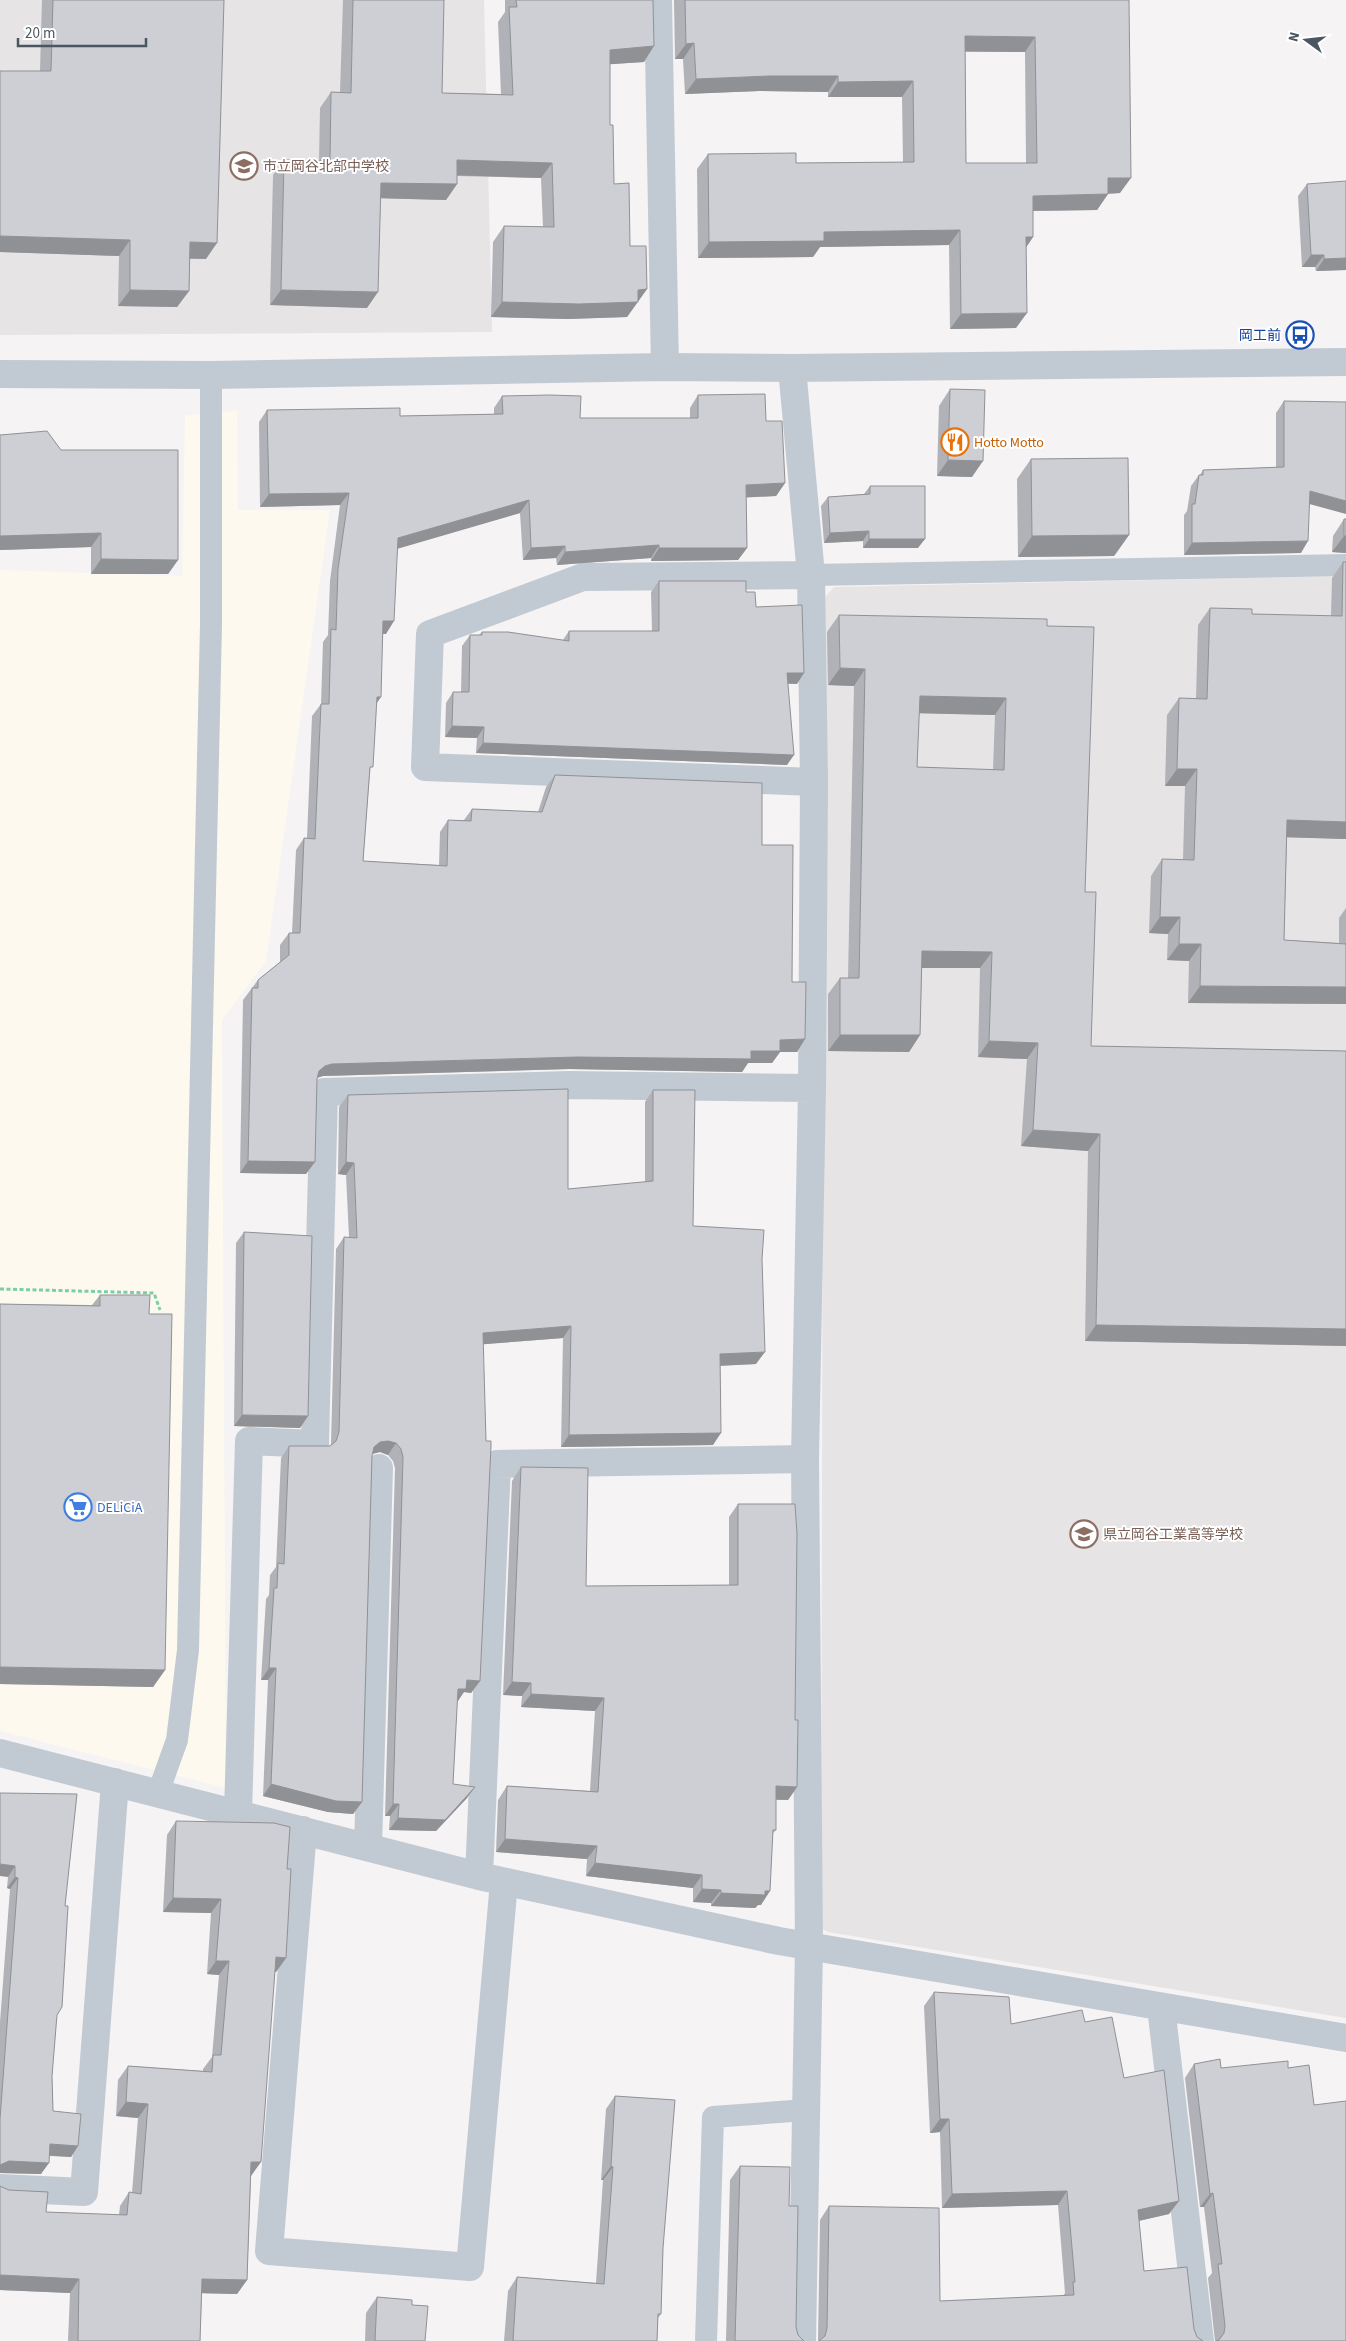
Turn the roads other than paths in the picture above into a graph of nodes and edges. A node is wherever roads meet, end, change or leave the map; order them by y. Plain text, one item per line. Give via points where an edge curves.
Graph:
1 (658, 0) edge
2 (1346, 362) edge
3 (665, 367) junction
4 (792, 368) junction
5 (0, 374) edge
6 (210, 375) junction
7 (1346, 565) edge
8 (811, 575) junction
9 (814, 782) junction
10 (812, 1088) junction
11 (805, 1459) junction
12 (379, 1468) dead end
13 (0, 1753) edge
14 (115, 1782) junction
15 (158, 1793) junction
16 (238, 1814) junction
17 (303, 1830) junction
18 (368, 1847) junction
19 (492, 1879) junction
20 (809, 1947) junction
21 (1161, 2007) junction
22 (1346, 2038) edge
23 (806, 2110) junction
24 (0, 2188) edge
25 (706, 2341) edge
26 (802, 2341) edge
27 (1200, 2341) edge

1 - 3 street
2 - 4 street
3 - 4 street
3 - 6 street
4 - 8 street
5 - 6 street
6 - 15 lane via 211,624 188,1650 177,1740
7 - 8 lane
8 - 9 street
8 - 9 street via 584,577 430,634 425,767
9 - 10 street
10 - 11 street
10 - 16 street via 570,1085 324,1092 315,1444 249,1441
11 - 19 street via 497,1464
11 - 20 street
12 - 18 street
13 - 14 street
14 - 15 street
14 - 24 street via 84,2192
15 - 16 street
16 - 17 street
17 - 18 street
17 - 19 street via 269,2252 470,2267
18 - 19 street
19 - 20 street
20 - 21 street
20 - 23 street
21 - 22 street
21 - 27 street
23 - 25 lane via 713,2117
23 - 26 street

